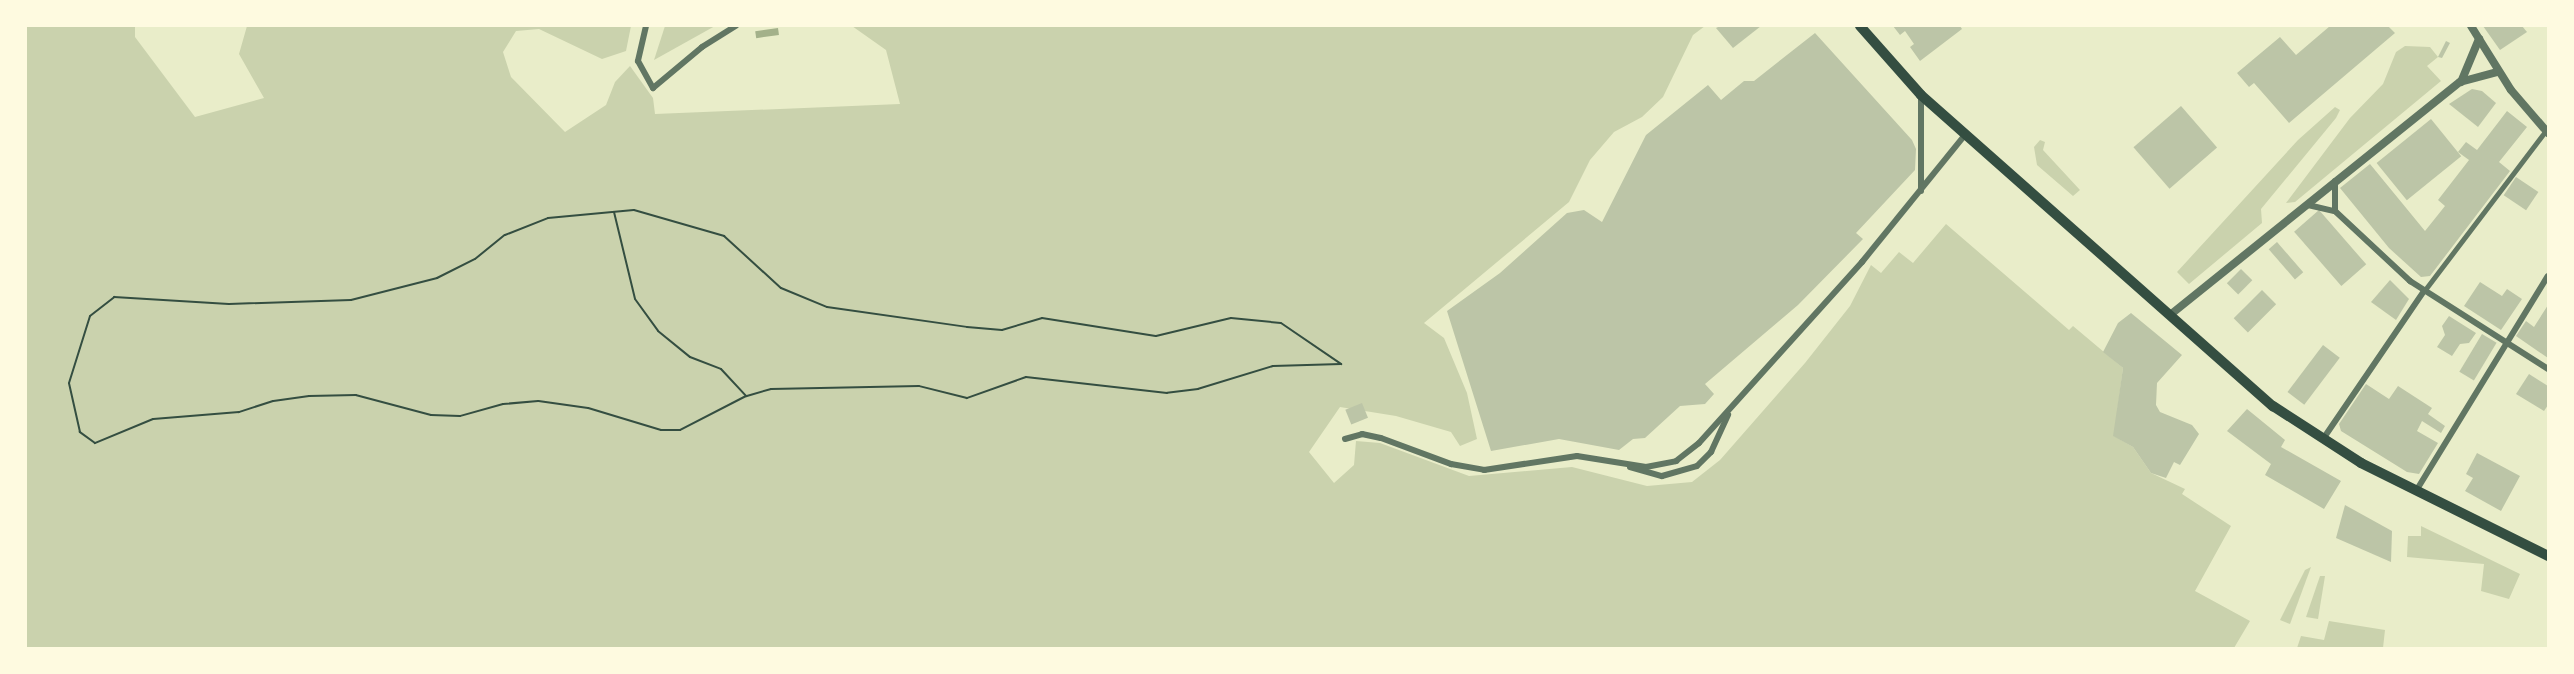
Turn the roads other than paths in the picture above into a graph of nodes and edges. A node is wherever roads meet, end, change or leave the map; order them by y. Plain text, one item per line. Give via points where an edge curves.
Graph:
1 (646, 26) edge
2 (736, 26) edge
3 (1860, 26) edge
4 (2471, 26) edge
5 (2479, 39) junction
6 (2498, 72) junction
7 (2460, 82) junction
8 (1921, 95) junction
9 (2547, 132) edge
10 (1965, 135) junction
11 (2335, 181) junction
12 (1920, 191) junction
13 (2304, 205) junction
14 (2335, 211) junction
15 (2548, 276) edge
16 (2424, 291) junction
17 (2170, 315) junction
18 (2507, 343) junction
19 (2548, 369) edge
20 (1730, 409) junction
21 (1345, 439) dead end
22 (2322, 440) junction
23 (1624, 465) junction
24 (2416, 491) junction
25 (2548, 556) edge

1 - 2 street via 638,61 653,88 702,46
3 - 8 main road
4 - 5 street
5 - 6 street
5 - 7 street
6 - 7 street
6 - 9 street via 2528,114
7 - 11 street
8 - 10 main road
8 - 12 street
9 - 16 street
10 - 12 street
10 - 17 main road
11 - 13 street
11 - 14 street
12 - 20 street
13 - 14 street
13 - 17 street
14 - 16 street
15 - 18 street
16 - 18 street
16 - 22 street
17 - 22 main road via 2273,406
18 - 19 street
18 - 24 street
20 - 23 street via 1700,443 1676,460 1660,466
20 - 23 street via 1711,452 1697,466 1662,476
21 - 23 street via 1362,434 1381,438 1451,464 1484,470 1577,456
22 - 24 main road
24 - 25 main road

